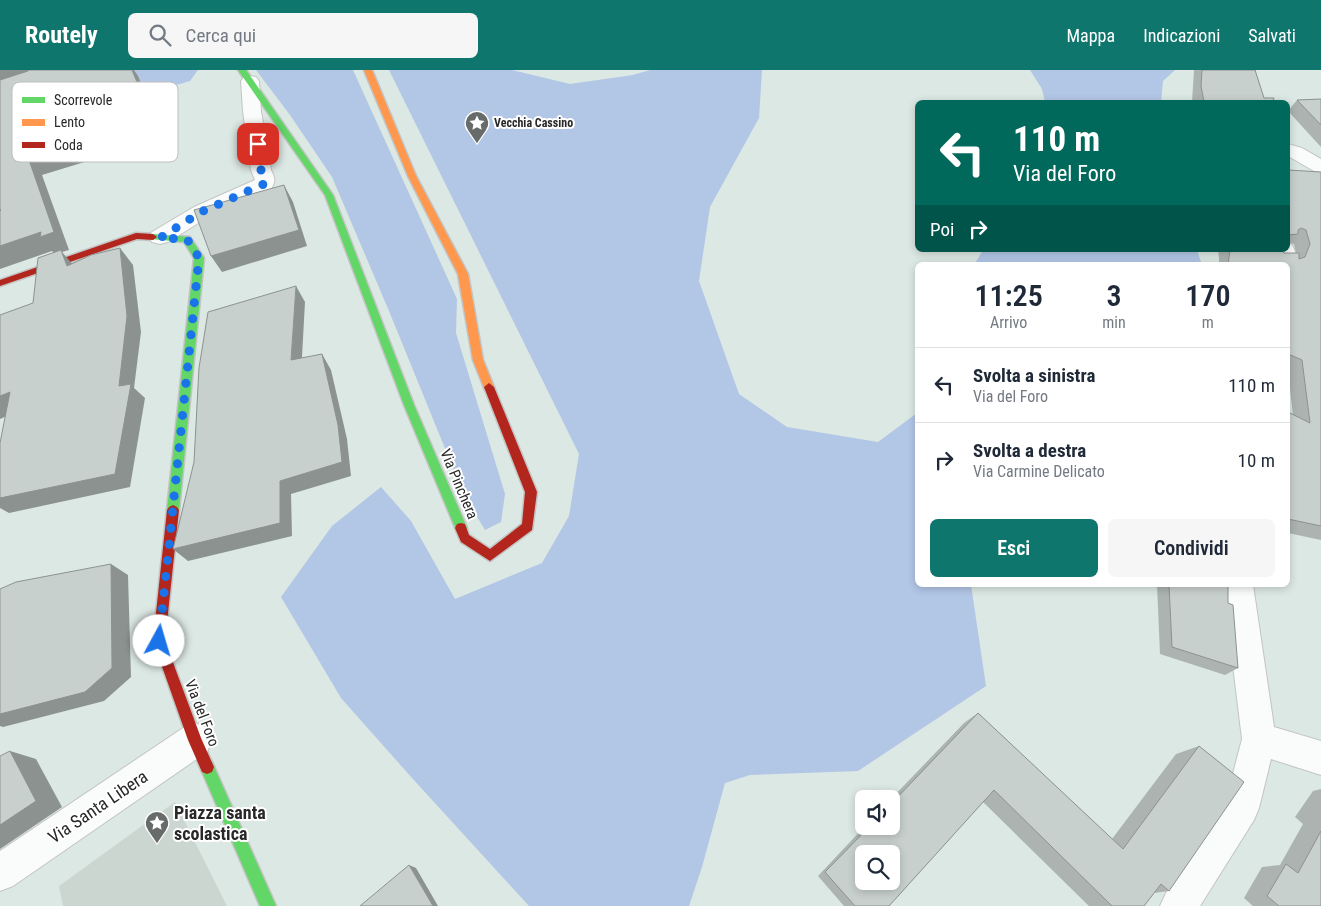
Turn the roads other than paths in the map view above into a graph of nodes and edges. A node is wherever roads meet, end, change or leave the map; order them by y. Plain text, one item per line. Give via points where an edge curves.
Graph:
1 (368, 70) edge
2 (246, 75) edge
3 (1290, 151) edge
4 (1321, 167) edge
5 (160, 238) junction
6 (0, 283) edge
7 (1238, 587) edge
8 (1259, 739) junction
9 (195, 740) junction
10 (1321, 758) edge
11 (0, 873) edge
12 (268, 906) edge
13 (1179, 906) edge

1 - 2 street, Via Pinchera via 412,176 463,274 478,360 531,492 528,526 490,556 466,538 409,405 329,195
2 - 5 street via 264,184 201,212
3 - 4 street
5 - 6 street, Via del Foro via 136,236
5 - 9 street, Via del Foro via 187,239 199,258 159,641
7 - 8 street
8 - 10 street
8 - 13 street via 1242,808
9 - 11 street, Via Santa Libera
9 - 12 street, Via del Foro

